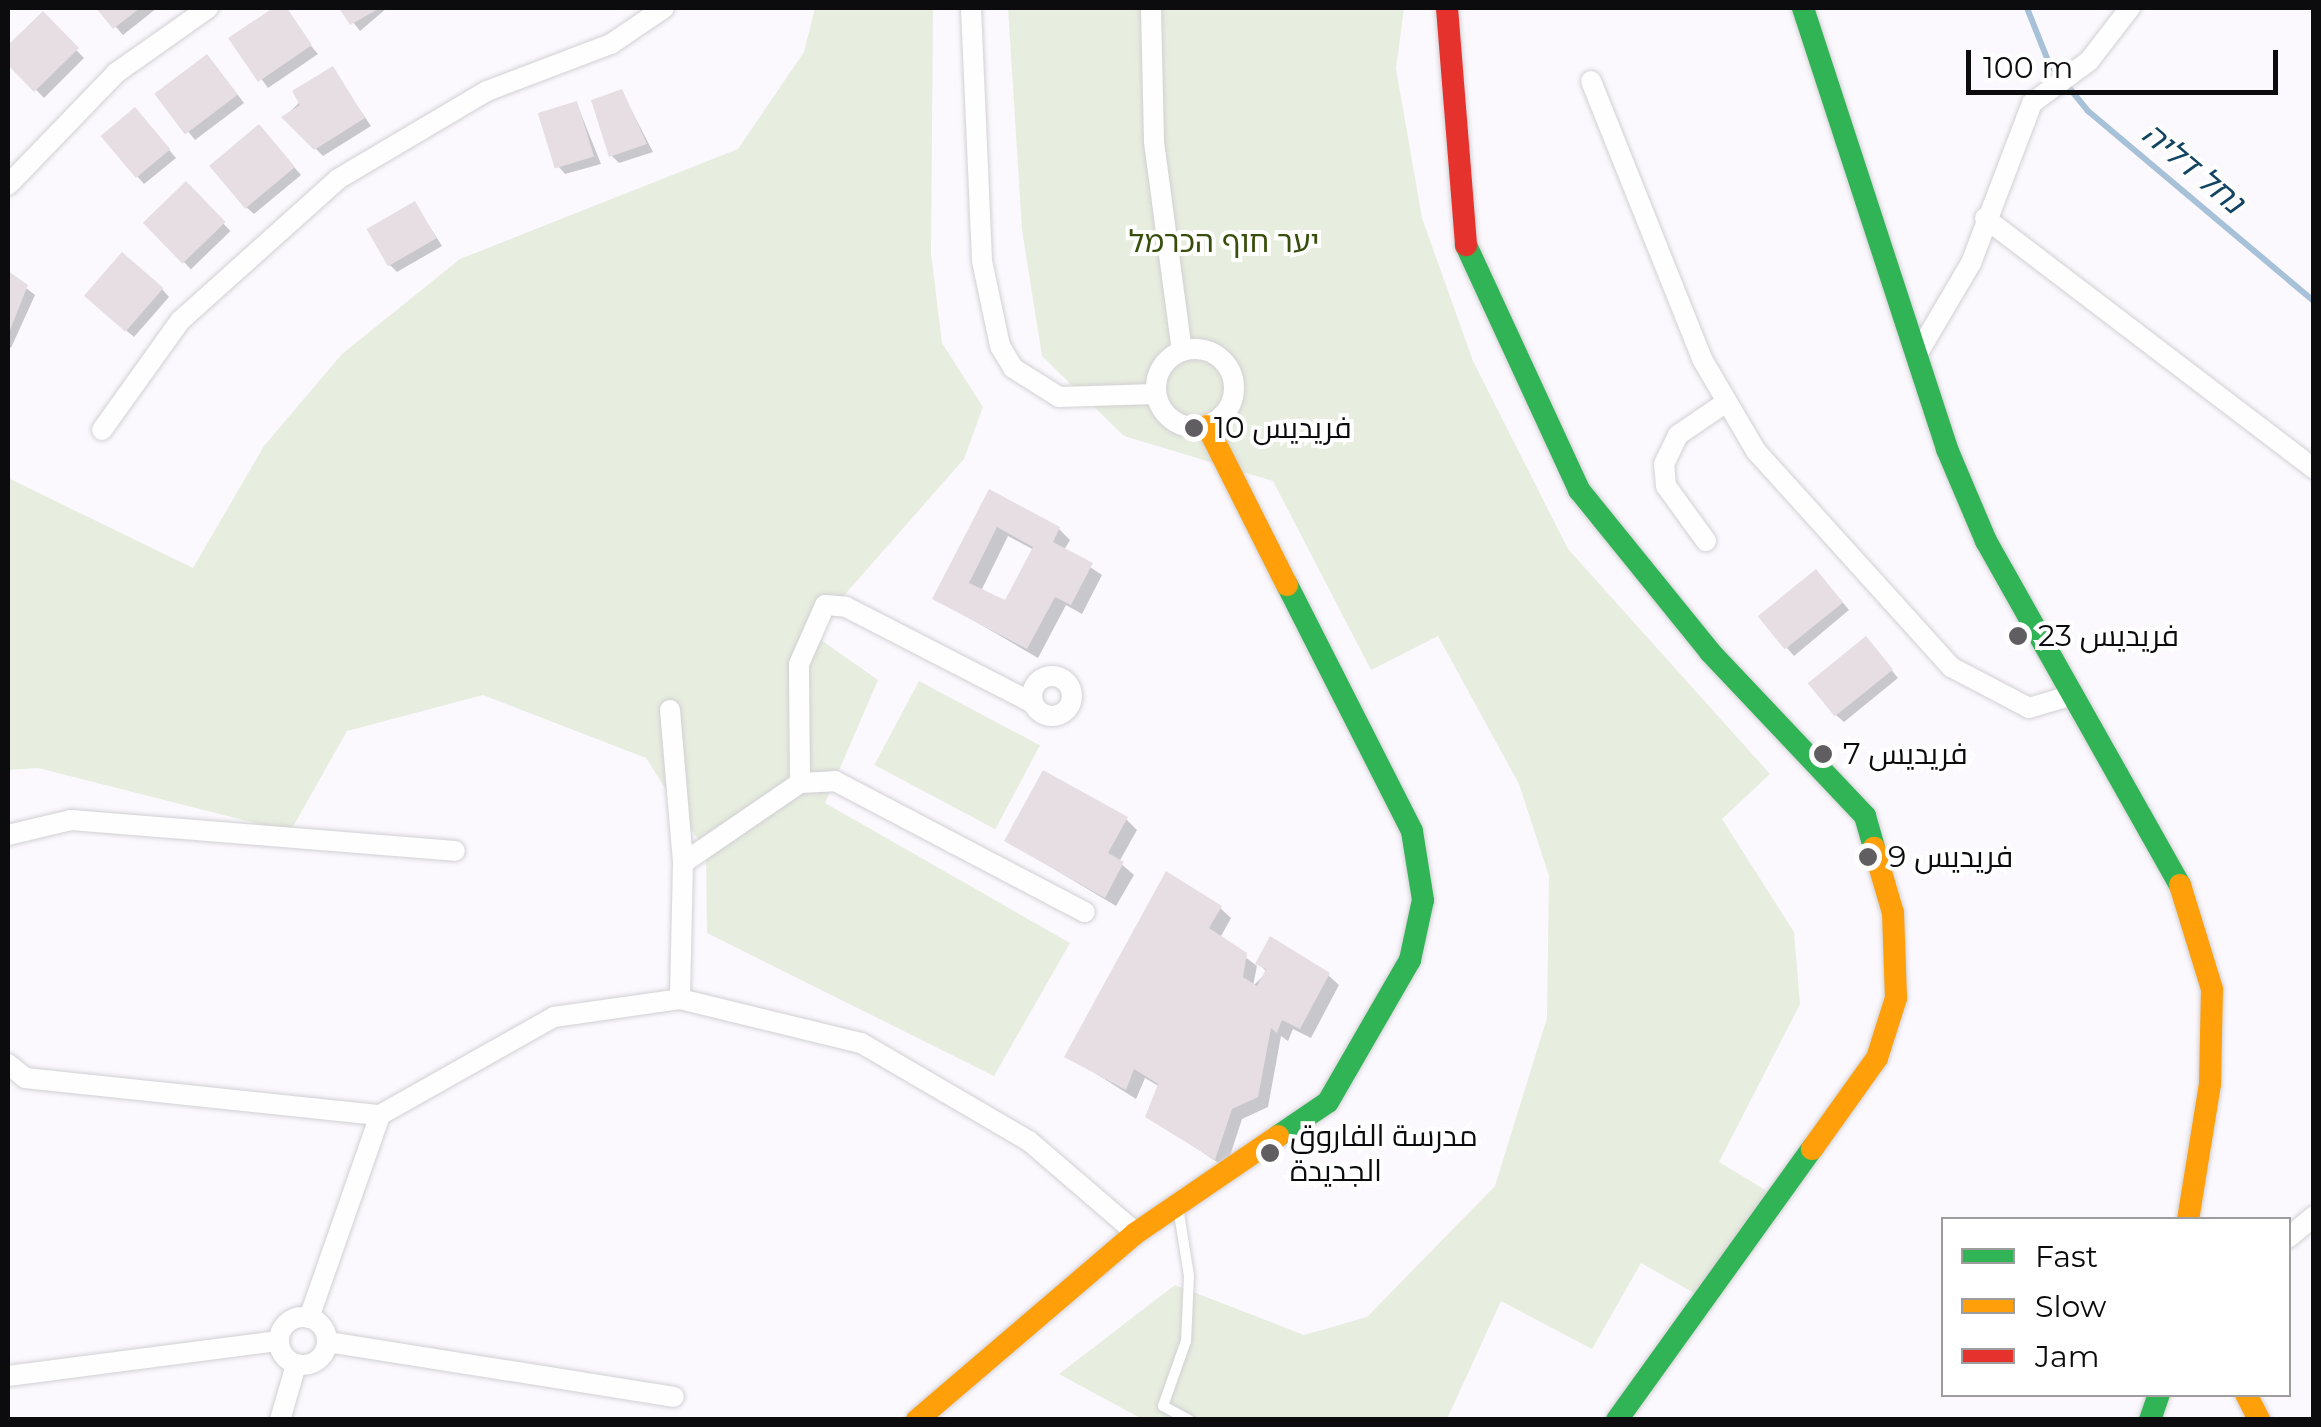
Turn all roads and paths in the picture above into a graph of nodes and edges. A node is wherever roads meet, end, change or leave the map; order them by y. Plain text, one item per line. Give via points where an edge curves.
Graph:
1 (208, 8) edge
2 (664, 8) edge
3 (971, 8) edge
4 (1151, 8) edge
5 (1447, 8) edge
6 (1803, 8) edge
7 (2130, 8) edge
8 (1592, 82) dead end
9 (8, 185) edge
10 (1985, 218) junction
11 (1921, 348) junction
12 (1182, 351) junction
13 (1156, 394) junction
14 (1725, 404) junction
15 (1207, 426) junction
16 (102, 430) dead end
17 (2314, 468) edge
18 (1706, 541) dead end
19 (2073, 695) junction
20 (1033, 703) dead end
21 (670, 710) dead end
22 (800, 783) junction
23 (8, 835) edge
24 (455, 852) dead end
25 (683, 864) junction
26 (1085, 912) dead end
27 (680, 999) junction
28 (8, 1064) edge
29 (380, 1115) junction
30 (1178, 1206) junction
31 (2314, 1216) edge
32 (2188, 1217) edge
33 (1136, 1232) junction
34 (2291, 1235) edge
35 (309, 1318) junction
36 (279, 1341) junction
37 (328, 1342) junction
38 (296, 1365) junction
39 (8, 1376) edge
40 (2248, 1397) edge
41 (674, 1398) dead end
42 (280, 1420) edge
43 (918, 1420) edge
44 (1189, 1420) edge
45 (1617, 1420) edge
46 (2259, 1420) edge

1 - 9 street via 116,73
2 - 16 street via 611,44 487,91 338,179 180,322
3 - 13 street via 982,261 1000,346 1013,368 1059,396 1110,402
4 - 12 street via 1154,142
5 - 45 street via 1461,232 1579,490 1710,652 1865,816 1893,913 1896,998 1877,1058
6 - 11 street
7 - 10 street via 2077,71 2047,92 2009,149
8 - 14 street
10 - 11 street via 1971,263
10 - 17 street
11 - 19 street via 1947,449 1978,522
12 - 13 street via 1161,368
12 - 15 street via 1207,350 1233,376 1233,401
13 - 15 street via 1180,425
14 - 18 street via 1678,436 1664,464 1666,486
14 - 19 street via 1930,650 2028,708
15 - 30 street via 1412,831 1423,900 1410,960 1328,1102
19 - 32 street via 2178,880 2212,989 2210,1084
20 - 22 street via 846,607 825,605 798,664
21 - 25 street
22 - 25 street
22 - 26 street via 834,780
23 - 24 street via 71,820
25 - 27 street
27 - 29 street via 554,1017
27 - 33 street via 878,1052 1029,1142
28 - 29 street via 25,1078
29 - 35 street
30 - 33 street
30 - 44 lane via 1190,1276 1186,1341 1163,1406
31 - 34 street
33 - 43 street
35 - 36 street via 288,1322
35 - 37 street
36 - 38 street
36 - 39 street
37 - 38 street via 317,1362
37 - 41 street
38 - 42 street
40 - 46 street

